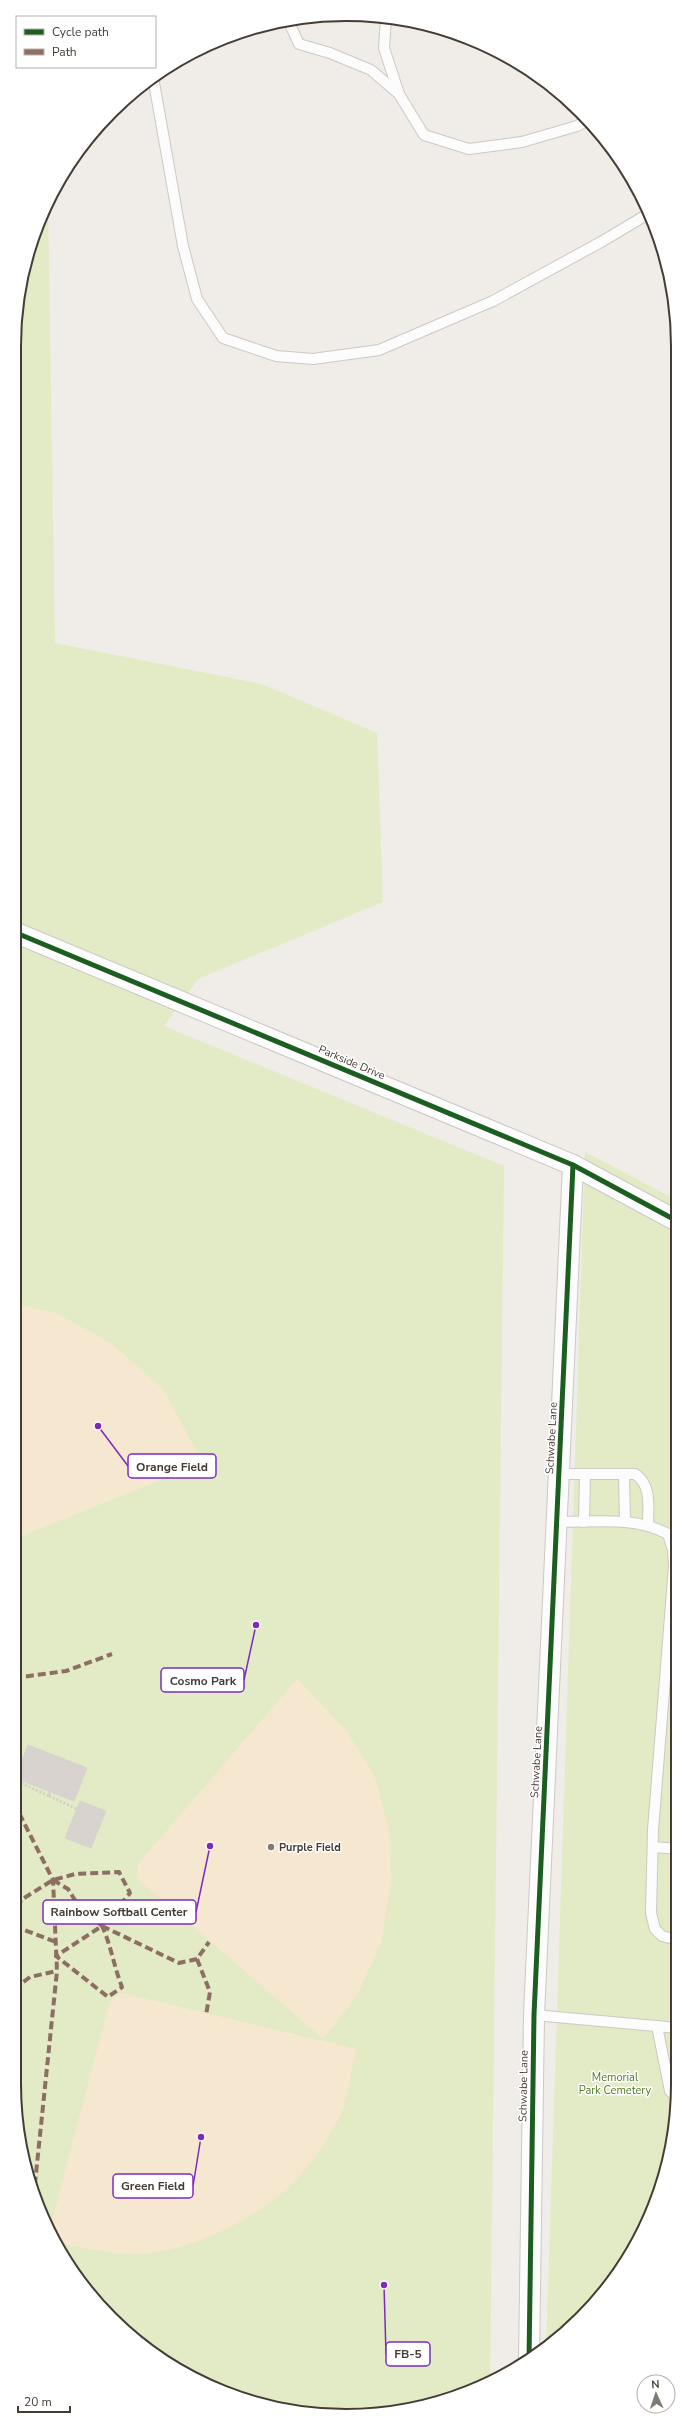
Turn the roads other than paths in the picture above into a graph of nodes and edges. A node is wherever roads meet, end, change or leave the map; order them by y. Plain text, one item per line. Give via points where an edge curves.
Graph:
1 (386, 24) edge
2 (291, 26) edge
3 (154, 84) edge
4 (399, 94) junction
5 (582, 123) edge
6 (644, 217) edge
7 (21, 935) edge
8 (573, 1165) junction
9 (671, 1218) edge
10 (559, 1474) junction
11 (585, 1474) junction
12 (624, 1474) junction
13 (557, 1522) junction
14 (584, 1522) junction
15 (625, 1522) junction
16 (648, 1525) junction
17 (671, 1544) edge
18 (671, 1606) edge
19 (653, 1847) junction
20 (671, 1848) edge
21 (671, 1938) edge
22 (534, 2015) junction
23 (657, 2026) junction
24 (671, 2027) edge
25 (671, 2093) edge
26 (529, 2353) edge

1 - 4 lane via 384,48
2 - 4 lane via 299,44 330,53 371,70
3 - 6 lane via 183,246 197,299 223,338 276,356 313,359 379,350 493,300
4 - 5 lane via 424,135 469,149 522,142
7 - 8 street, Parkside Drive
8 - 9 street, Parkside Drive
8 - 10 street, Schwabe Lane
10 - 11 lane
10 - 13 street, Schwabe Lane
11 - 12 lane
11 - 14 lane
12 - 15 lane
12 - 16 lane via 635,1474 644,1480 648,1490
13 - 14 lane
13 - 22 street, Schwabe Lane
14 - 15 lane
15 - 16 lane
16 - 17 lane via 668,1534
18 - 19 lane
19 - 20 lane
19 - 21 lane via 652,1924 662,1936
22 - 23 lane
22 - 26 street, Schwabe Lane
23 - 24 lane
23 - 25 lane

